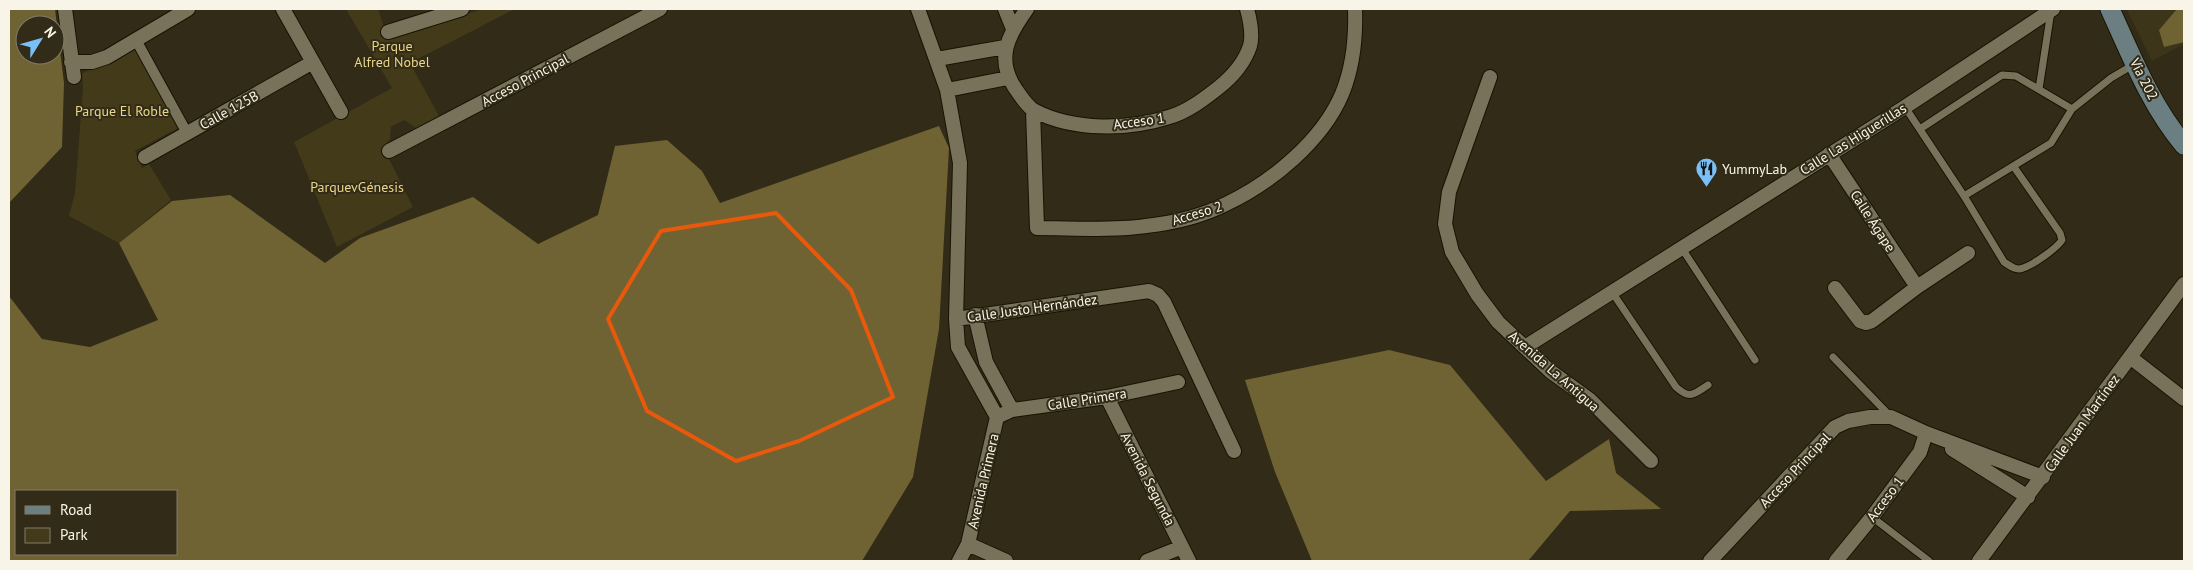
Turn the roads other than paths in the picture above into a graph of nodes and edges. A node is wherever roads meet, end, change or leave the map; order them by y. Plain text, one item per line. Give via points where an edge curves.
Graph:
1 (65, 9) edge
2 (188, 9) edge
3 (283, 9) edge
4 (462, 9) edge
5 (660, 9) edge
6 (918, 9) edge
7 (1005, 9) edge
8 (1027, 9) edge
9 (1248, 9) edge
10 (1355, 9) edge
11 (2110, 9) edge
12 (2052, 10) edge
13 (1012, 29) junction
14 (388, 32) dead end
15 (136, 40) junction
16 (1005, 47) junction
17 (938, 59) junction
18 (71, 62) junction
19 (313, 62) junction
20 (2136, 64) junction
21 (74, 77) dead end
22 (1490, 77) dead end
23 (1008, 78) junction
24 (947, 90) junction
25 (2039, 90) junction
26 (1905, 106) junction
27 (2072, 108) junction
28 (1033, 110) junction
29 (340, 112) dead end
30 (1920, 129) junction
31 (187, 133) junction
32 (2184, 145) edge
33 (389, 151) dead end
34 (1829, 154) junction
35 (145, 157) dead end
36 (2014, 167) junction
37 (1964, 196) junction
38 (1681, 247) junction
39 (1968, 253) dead end
40 (2184, 284) edge
41 (1917, 287) junction
42 (1835, 288) dead end
43 (1612, 292) junction
44 (975, 315) junction
45 (956, 319) junction
46 (1525, 347) junction
47 (1833, 357) dead end
48 (2130, 357) junction
49 (1755, 360) dead end
50 (1178, 382) dead end
51 (1708, 385) dead end
52 (1107, 397) junction
53 (2184, 399) edge
54 (1012, 410) junction
55 (997, 417) junction
56 (1891, 417) junction
57 (1926, 433) junction
58 (1234, 451) dead end
59 (1651, 461) dead end
60 (2043, 477) junction
61 (2028, 497) junction
62 (1872, 517) junction
63 (968, 544) junction
64 (1182, 547) junction
65 (959, 561) edge
66 (1006, 561) edge
67 (1147, 561) edge
68 (1189, 561) edge
69 (1710, 561) edge
70 (1836, 561) edge
71 (1929, 561) edge
72 (1979, 561) edge

1 - 18 street
2 - 15 street
3 - 19 street
4 - 14 street
5 - 33 street, Acceso Principal
6 - 17 street, Calle Justo Hernández
7 - 13 street
8 - 13 street
9 - 28 street, Acceso 1 via 1250,45 1243,63 1230,79 1210,94 1170,117 1102,126 1067,122
10 - 28 street, Acceso 2 via 1352,64 1342,95 1325,124 1306,148 1269,178 1227,204 1191,217 1145,226 1037,228
11 - 20 main road, Vía 202
12 - 25 lane
12 - 26 street, Calle Las Higuerillas
13 - 16 street
15 - 18 street via 100,60
15 - 31 street
16 - 17 street
16 - 23 street
17 - 24 street, Calle Justo Hernández
18 - 21 street
19 - 29 street
19 - 31 street, Calle 125B
20 - 27 lane via 2111,78
20 - 32 main road, Vía 202 via 2150,93
22 - 46 street, Avenida La Antigua via 1449,192 1445,224 1452,252 1477,294 1498,322
23 - 24 street
23 - 28 street
24 - 45 street, Calle Justo Hernández via 960,163
25 - 27 lane
25 - 30 lane via 2016,76 2002,75
26 - 30 lane
26 - 34 street, Calle Las Higuerillas
27 - 36 lane via 2051,143
30 - 37 lane
31 - 35 street, Calle 125B
34 - 38 street, Calle Las Higuerillas
34 - 41 street, Calle Ágape
36 - 37 lane
36 - 37 lane via 2060,232 2062,240 2058,246 2022,269 2004,262
38 - 43 street, Calle Las Higuerillas
38 - 49 lane
39 - 41 street
40 - 48 street, Calle Juan Martínez
41 - 42 street via 1866,323 1860,321
43 - 46 street, Calle Las Higuerillas
43 - 51 lane via 1676,387 1691,395
44 - 45 street, Calle Justo Hernández
44 - 54 street via 986,362
44 - 58 street, Calle Justo Hernández via 1149,291 1158,295
45 - 55 street, Avenida Primera via 958,347 963,359
46 - 59 street, Avenida La Antigua via 1550,371 1590,400
47 - 56 lane
48 - 53 street
48 - 60 street, Calle Juan Martínez
50 - 52 street, Calle Primera
52 - 54 street, Calle Primera
52 - 64 street, Avenida Segunda
54 - 55 street, Calle Primera
55 - 63 street, Avenida Primera
56 - 57 street, Acceso Principal
56 - 69 street, Acceso Principal via 1848,420 1835,427
57 - 60 street, Acceso Principal
57 - 61 street, Acceso Principal
57 - 62 street, Acceso 1 via 1920,452
60 - 61 street, Calle Juan Martínez
61 - 72 street, Calle Juan Martínez
62 - 70 street, Acceso 1
62 - 71 lane
63 - 65 street, Avenida Primera
63 - 66 street
64 - 67 street
64 - 68 street, Avenida Segunda

